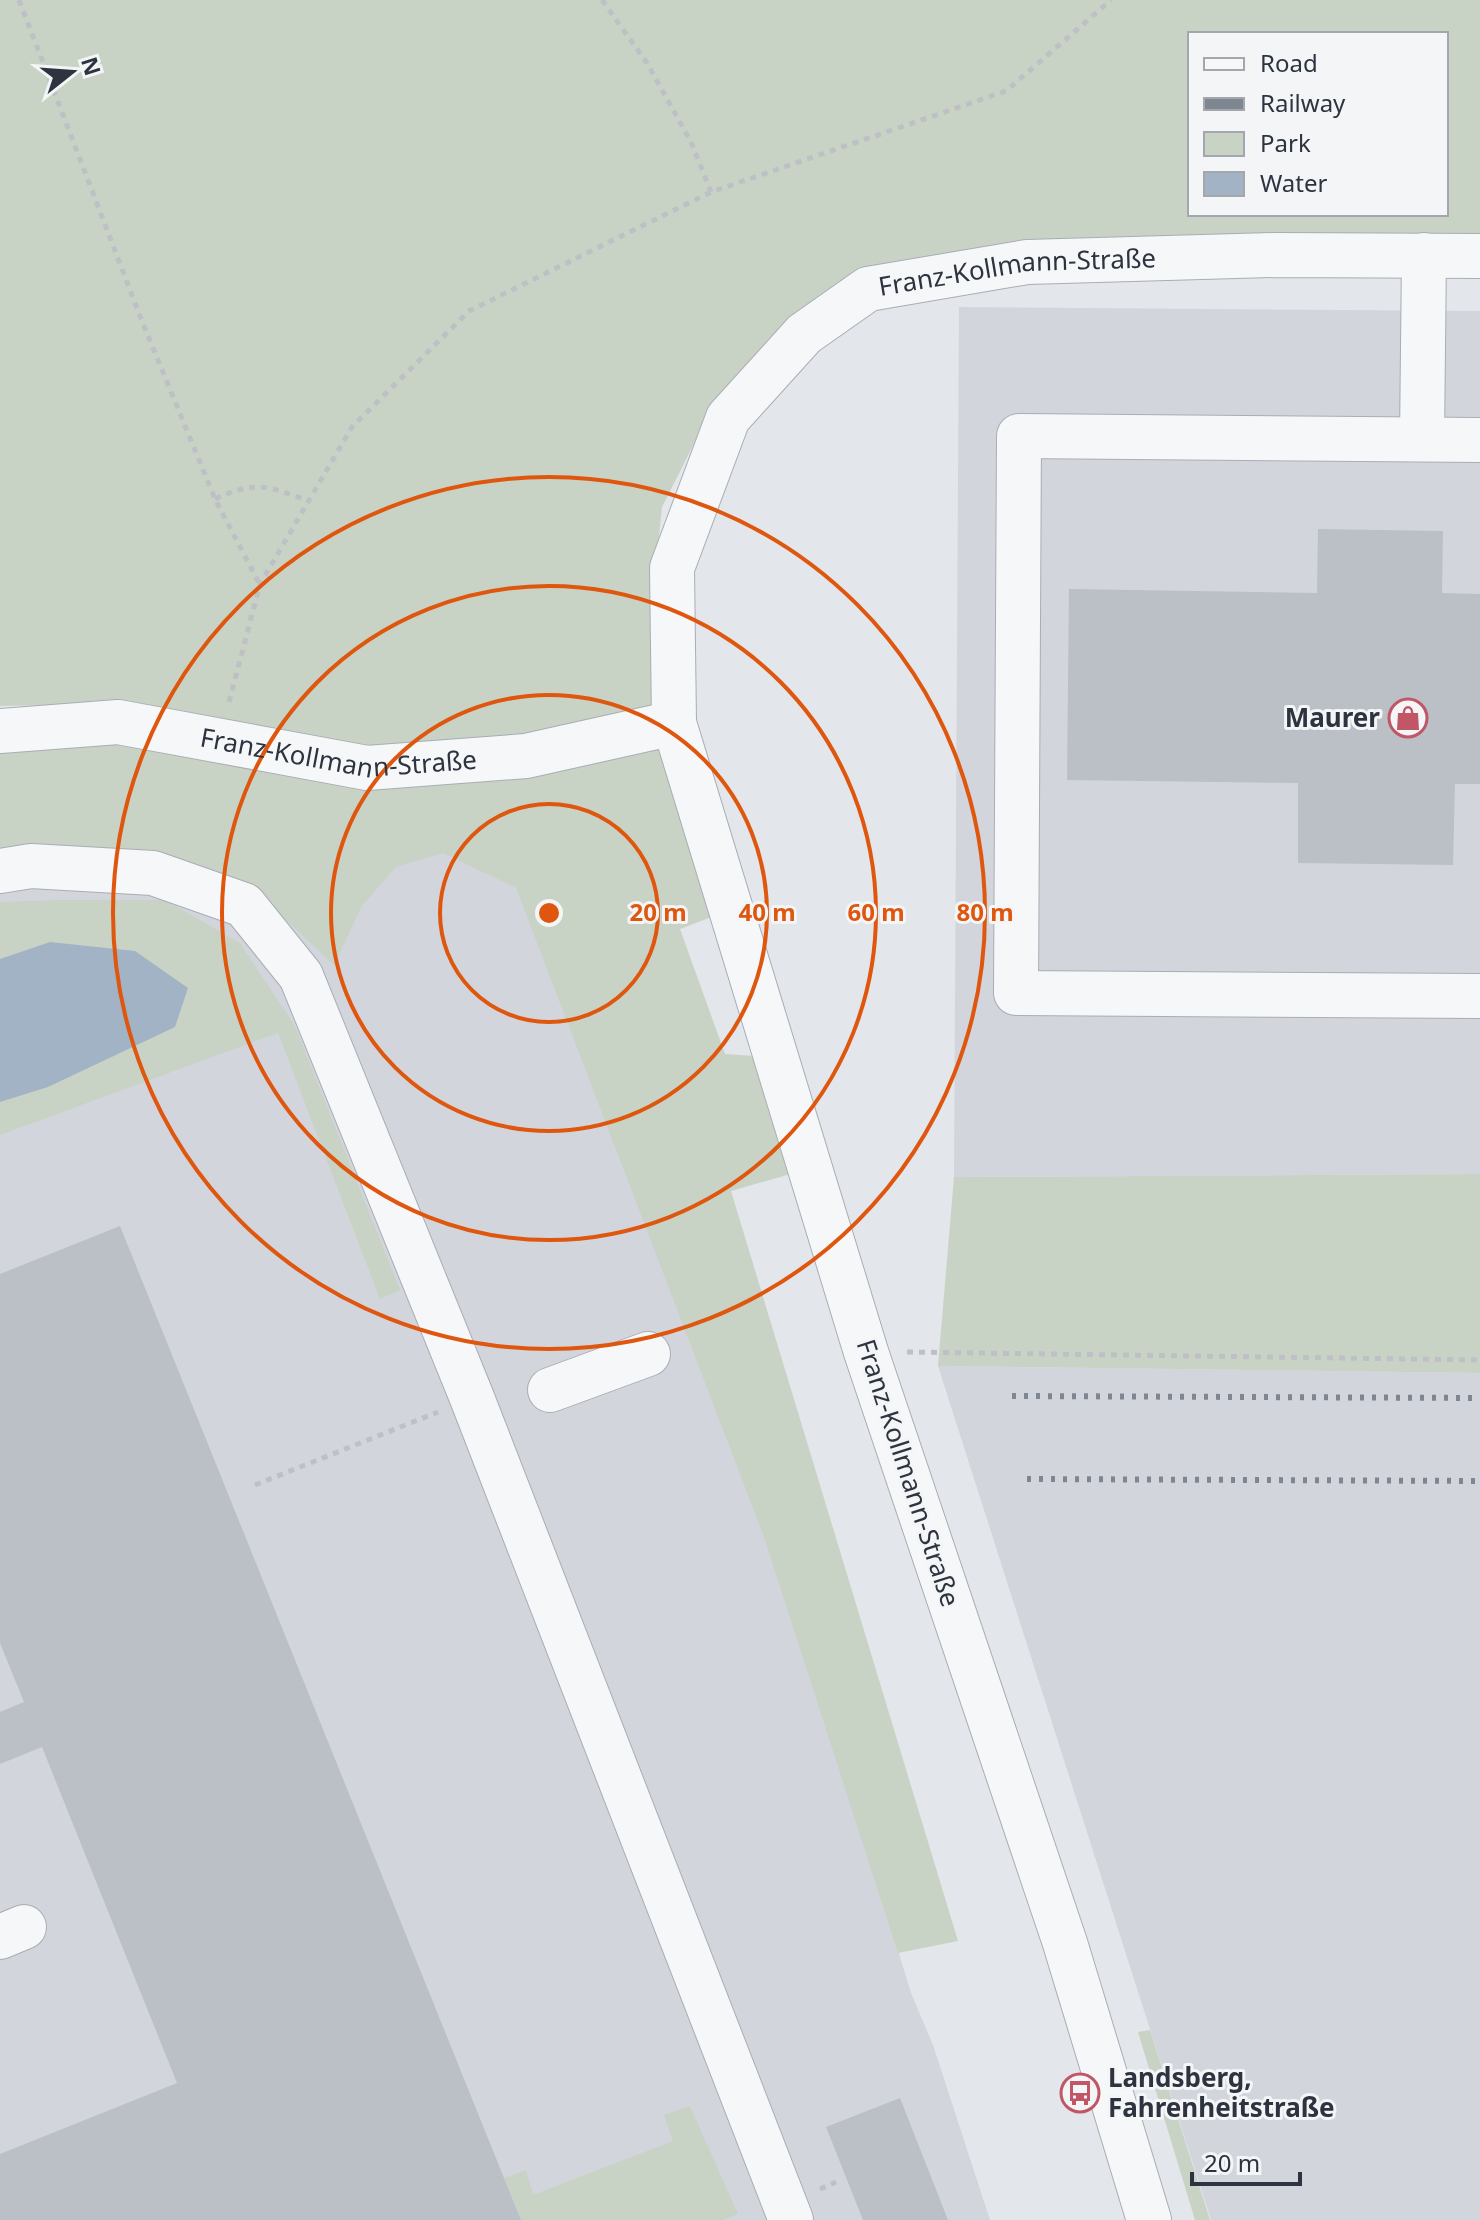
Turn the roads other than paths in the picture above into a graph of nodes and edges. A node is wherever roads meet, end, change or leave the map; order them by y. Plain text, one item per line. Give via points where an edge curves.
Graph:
1 (1424, 255) junction
2 (1480, 256) edge
3 (1422, 439) junction
4 (1480, 440) edge
5 (674, 723) junction
6 (0, 731) edge
7 (0, 871) edge
8 (1480, 996) edge
9 (648, 1354) dead end
10 (550, 1390) dead end
11 (791, 2220) edge
12 (1149, 2220) edge

1 - 2 street, Franz-Kollmann-Straße
1 - 3 street
1 - 5 street, Franz-Kollmann-Straße via 1027,262 868,289 804,334 728,418 672,568
3 - 4 street
3 - 8 street via 1019,436 1016,993
5 - 6 street, Franz-Kollmann-Straße via 526,756 367,768 118,722
5 - 12 street, Franz-Kollmann-Straße via 866,1352 1065,1943
7 - 11 street via 31,866 153,873 244,905 301,976 472,1398
9 - 10 street

